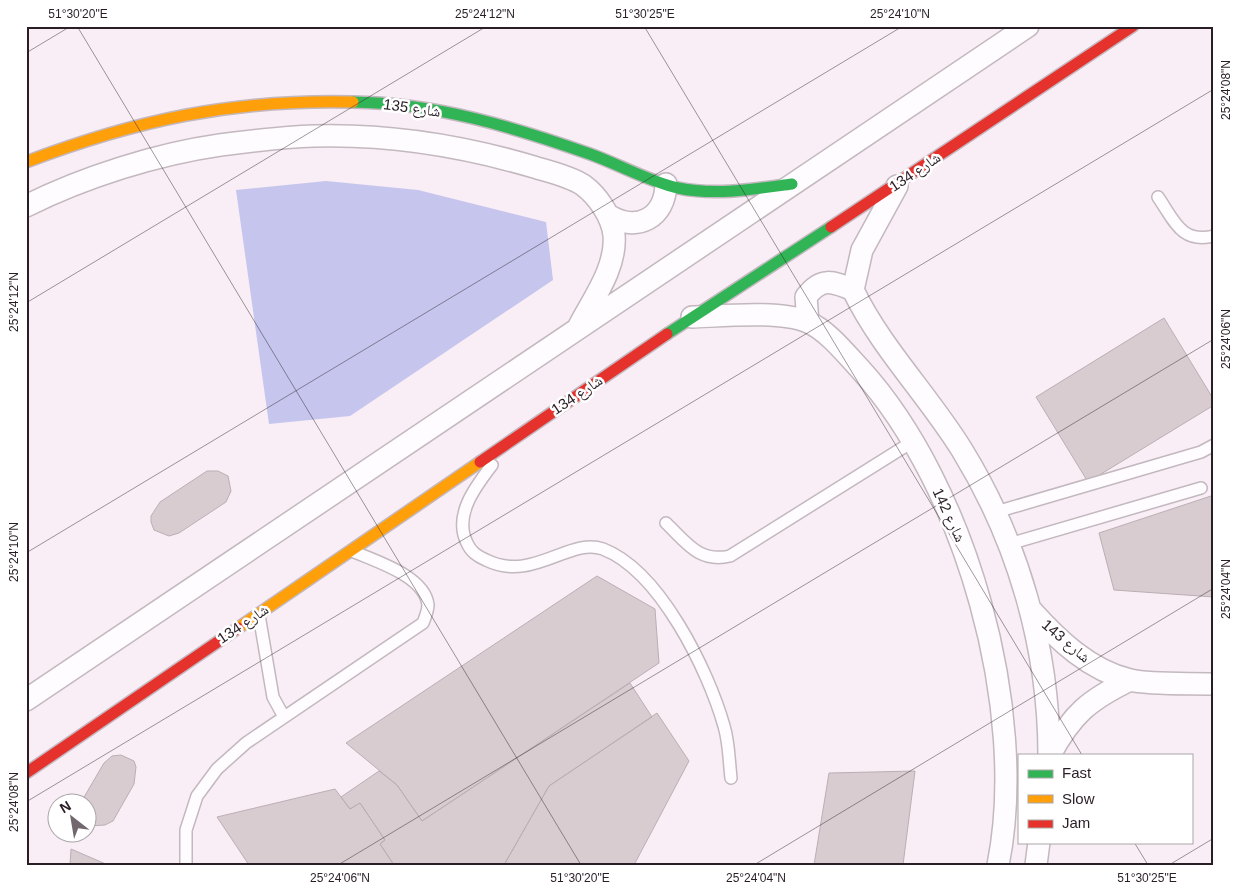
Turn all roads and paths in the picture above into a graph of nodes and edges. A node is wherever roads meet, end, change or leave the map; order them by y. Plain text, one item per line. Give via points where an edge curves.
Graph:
1 (1028, 26) edge
2 (1133, 26) edge
3 (26, 162) edge
4 (899, 183) junction
5 (666, 184) junction
6 (792, 184) junction
7 (1158, 197) dead end
8 (26, 206) edge
9 (608, 216) junction
10 (1214, 236) edge
11 (853, 290) junction
12 (692, 316) junction
13 (808, 322) junction
14 (578, 328) junction
15 (510, 441) junction
16 (912, 442) junction
17 (1214, 445) edge
18 (1202, 488) dead end
19 (996, 512) junction
20 (666, 524) dead end
21 (1009, 544) junction
22 (350, 551) junction
23 (1031, 610) junction
24 (258, 614) junction
25 (1130, 680) junction
26 (1214, 684) edge
27 (26, 700) edge
28 (284, 717) junction
29 (1049, 754) edge
30 (1050, 754) edge
31 (26, 773) edge
32 (731, 778) dead end
33 (1039, 844) edge
34 (186, 865) edge
35 (998, 865) edge
36 (1036, 865) edge

1 - 6 street
2 - 4 street, شارع 134
3 - 5 street, شارع 135 via 114,131 178,115 268,103 338,100 404,104 481,120 556,143
4 - 11 street via 862,250
4 - 12 street, شارع 134
5 - 6 street, شارع 135 via 696,192 722,193
5 - 9 street via 662,204 648,219 627,223
6 - 14 street
7 - 10 lane via 1181,231 1192,238
8 - 9 street via 64,187 143,162 219,145 314,136 386,138 502,157 564,176 583,186 599,200
9 - 14 street via 614,235 607,273
11 - 13 street via 836,282 825,282 813,288 806,297
11 - 19 street via 872,326 962,449
12 - 13 street, شارع 142 via 768,315
12 - 15 street, شارع 134
13 - 16 street, شارع 142 via 834,342 878,390 899,417
14 - 27 street
15 - 22 street, شارع 134
15 - 32 lane via 479,482 465,509 461,524 468,547 490,562 510,566 532,565 580,547 602,549 628,563 660,596 688,640 725,727
16 - 20 lane via 730,556 715,559 703,556
16 - 35 street, شارع 142 via 958,532 973,572 992,656 1003,727 1005,786
17 - 19 lane via 1201,452
18 - 21 lane
19 - 21 street
21 - 23 street
22 - 24 street, شارع 134
22 - 28 lane via 394,569 420,585 428,605 423,623
23 - 25 street, شارع 143 via 1053,634 1089,662
23 - 29 street via 1049,718
24 - 28 lane via 273,697
24 - 31 street, شارع 134
25 - 26 street, شارع 143
25 - 30 street via 1084,708 1064,728
28 - 34 lane via 246,743 217,770 197,796 186,830
33 - 36 street

